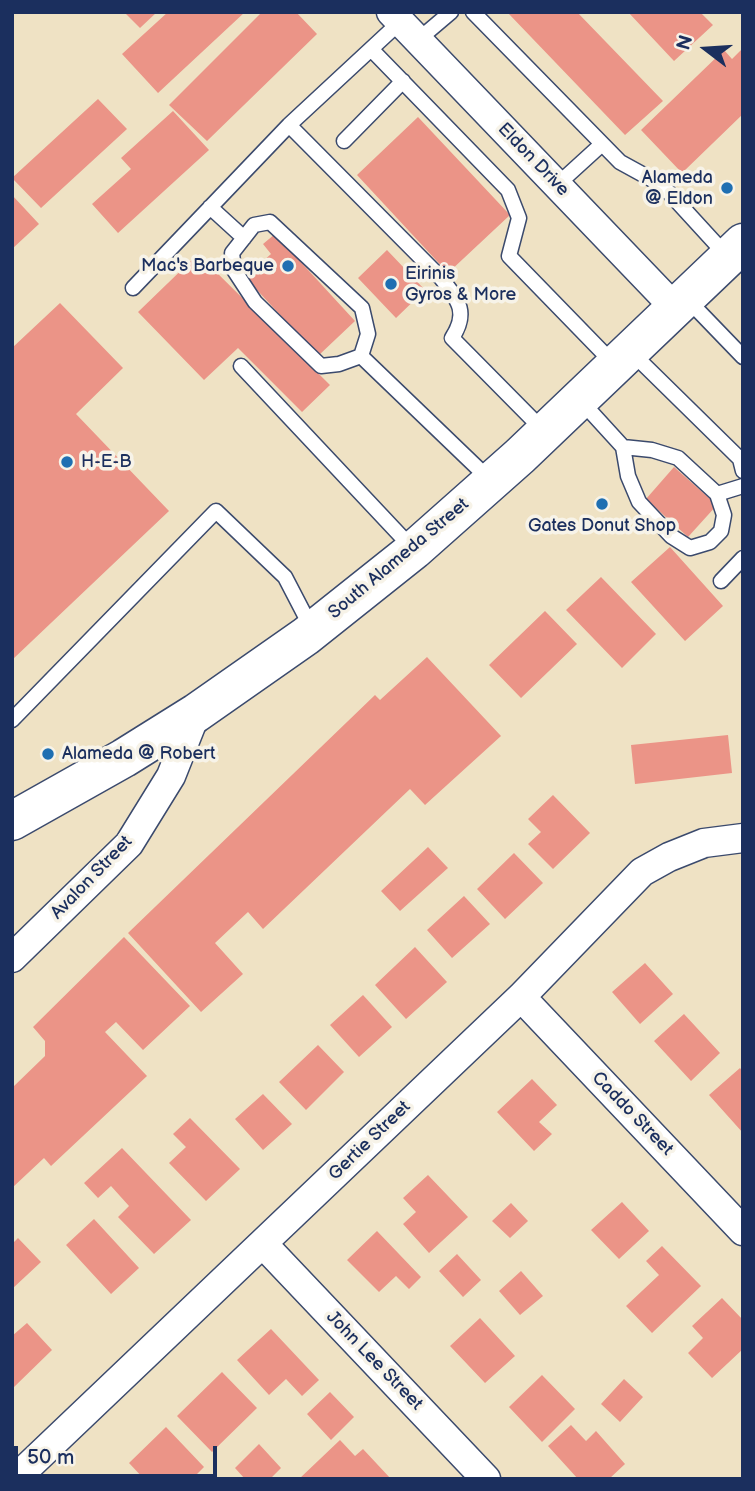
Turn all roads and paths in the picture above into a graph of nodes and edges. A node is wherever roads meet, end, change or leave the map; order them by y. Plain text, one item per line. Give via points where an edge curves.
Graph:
1 (451, 12) edge
2 (473, 12) edge
3 (403, 25) edge
4 (371, 49) junction
5 (403, 81) junction
6 (289, 125) junction
7 (344, 141) dead end
8 (602, 144) junction
9 (557, 185) junction
10 (210, 207) junction
11 (244, 238) junction
12 (736, 250) edge
13 (133, 288) dead end
14 (680, 303) junction
15 (361, 356) junction
16 (743, 357) edge
17 (622, 358) junction
18 (241, 366) dead end
19 (579, 400) junction
20 (545, 432) junction
21 (624, 447) junction
22 (742, 462) edge
23 (492, 481) junction
24 (743, 486) edge
25 (717, 494) junction
26 (414, 550) junction
27 (743, 558) edge
28 (721, 581) dead end
29 (312, 631) junction
30 (196, 713) junction
31 (12, 720) edge
32 (12, 821) edge
33 (743, 838) edge
34 (12, 958) edge
35 (521, 997) junction
36 (743, 1231) edge
37 (263, 1244) junction
38 (15, 1479) edge
39 (486, 1479) edge

1 - 3 lane
2 - 8 lane
3 - 4 lane
3 - 9 street, Eldon Drive
4 - 5 lane
4 - 6 lane
5 - 7 lane
5 - 17 lane via 509,190 519,218 509,256
6 - 10 lane
6 - 20 lane via 441,278 459,302 461,316 452,338
8 - 9 lane
8 - 12 lane via 620,162 662,186
9 - 14 street, Eldon Drive
10 - 11 lane
10 - 13 lane
11 - 15 lane via 232,253 234,270 256,302 321,366
11 - 15 lane via 254,225 270,222 362,308 368,334
12 - 14 main road, South Alameda Street
14 - 16 lane
14 - 17 main road, South Alameda Street
15 - 23 lane
17 - 19 main road, South Alameda Street
17 - 22 lane
18 - 26 lane
19 - 20 main road, South Alameda Street
19 - 21 lane
20 - 23 main road, South Alameda Street
21 - 25 lane via 678,458
21 - 25 lane via 628,476 639,502 671,536 690,548 710,542 721,531 724,514
23 - 26 main road, South Alameda Street
24 - 25 lane
26 - 29 main road, South Alameda Street
27 - 28 lane
29 - 30 main road, South Alameda Street
29 - 31 lane via 285,577 216,511
30 - 32 main road, South Alameda Street
30 - 34 street, Avalon Street via 172,776 129,844
33 - 35 street, Gertie Street via 704,843 642,872
35 - 36 street, Caddo Street
35 - 37 street, Gertie Street
37 - 38 street, Gertie Street
37 - 39 street, John Lee Street

